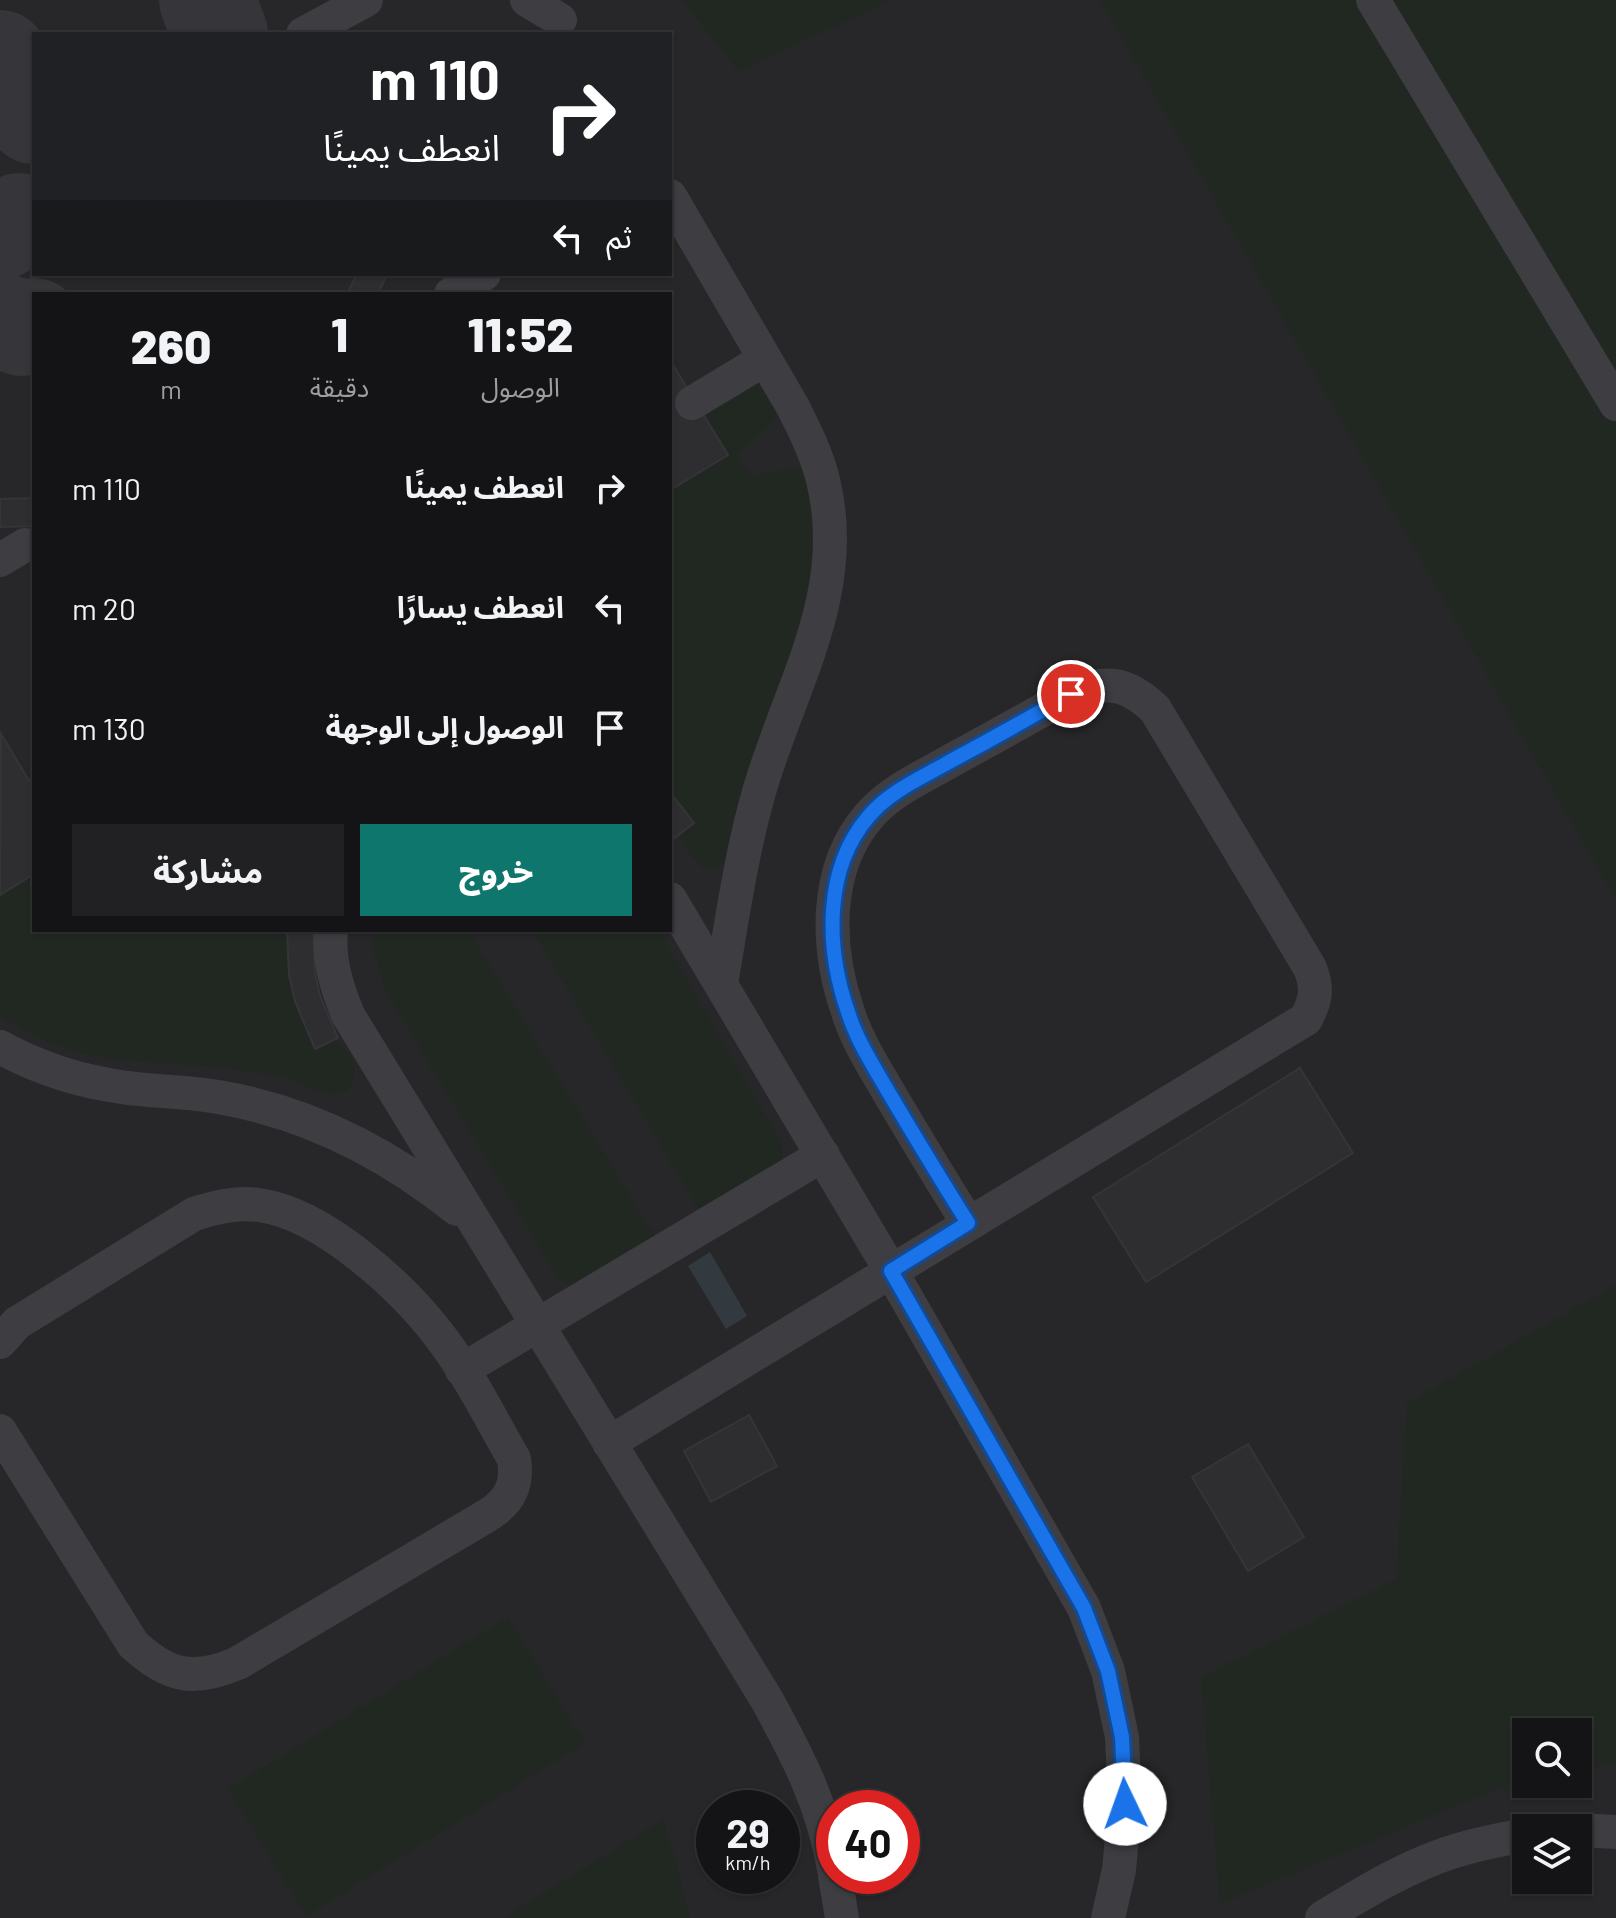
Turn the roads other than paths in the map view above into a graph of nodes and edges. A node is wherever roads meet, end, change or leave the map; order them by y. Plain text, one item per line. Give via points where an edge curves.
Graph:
1 (366, 0) edge
2 (527, 0) edge
3 (1373, 0) edge
4 (560, 18) edge
5 (307, 32) edge
6 (672, 199) edge
7 (481, 276) edge
8 (454, 292) edge
9 (765, 359) junction
10 (692, 403) dead end
11 (1616, 404) edge
12 (672, 902) edge
13 (331, 932) edge
14 (721, 984) junction
15 (0, 1047) edge
16 (823, 1155) junction
17 (473, 1222) junction
18 (968, 1223) junction
19 (891, 1271) junction
20 (536, 1325) junction
21 (0, 1342) edge
22 (462, 1370) junction
23 (0, 1431) edge
24 (609, 1443) junction
25 (816, 1802) edge
26 (1592, 1831) edge
27 (1616, 1832) edge
28 (1512, 1838) edge
29 (838, 1894) edge
30 (842, 1918) edge
31 (1108, 1918) edge
32 (1322, 1918) edge

1 - 5 street
2 - 4 street
3 - 11 street
6 - 9 street
7 - 8 street
9 - 10 street
9 - 14 street via 811,443 823,481 830,561 814,641 775,741 749,830
12 - 14 street
13 - 17 street via 332,964 348,1015
14 - 16 street
15 - 17 street via 87,1081 218,1097 328,1129 380,1155
16 - 19 street
16 - 20 street
17 - 20 street
18 - 18 street via 848,1014 834,945 837,876 849,844 869,815 895,792 1071,694 1116,685 1138,693 1155,709 1310,968 1316,985 1314,1004 1291,1031
18 - 19 street
19 - 24 street
19 - 31 street via 1059,1561 1108,1671 1122,1737 1125,1804
20 - 22 street
20 - 24 street
21 - 22 street via 17,1323 194,1214 215,1207 260,1205 302,1220 368,1262 421,1312
22 - 23 street via 514,1459 509,1498 217,1672 171,1671 133,1644
24 - 25 street via 767,1700
26 - 27 street
28 - 32 street via 1425,1862
29 - 30 street

